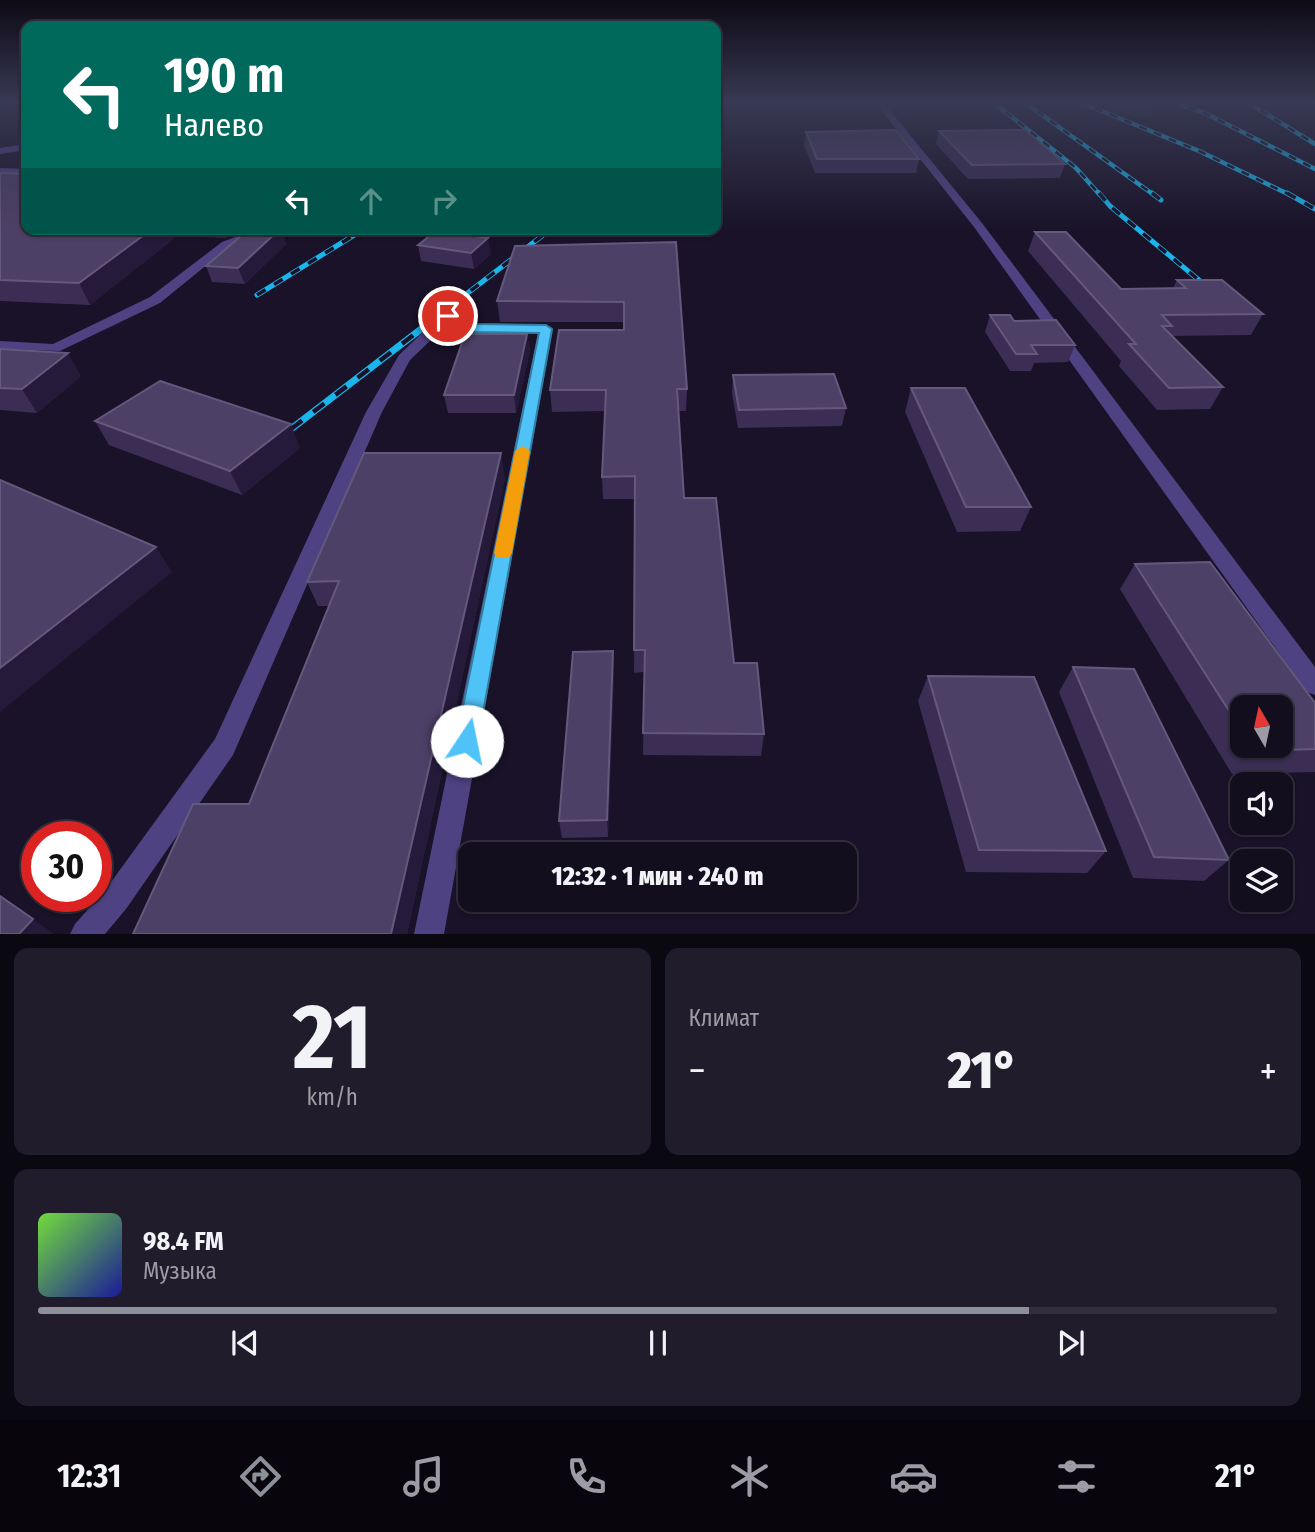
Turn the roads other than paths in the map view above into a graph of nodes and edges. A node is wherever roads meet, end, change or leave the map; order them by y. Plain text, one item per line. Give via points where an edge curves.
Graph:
1 (914, 146) edge
2 (21, 149) edge
3 (0, 151) edge
4 (0, 171) edge
5 (21, 172) edge
6 (251, 235) edge
7 (0, 345) edge
8 (1315, 685) edge
9 (86, 933) edge
10 (429, 933) edge

1 - 8 street via 986,236
2 - 3 street
4 - 5 street
6 - 7 street via 226,244 155,300 55,348
9 - 10 street via 116,899 224,747 374,412 404,358 448,316 475,328 546,329

